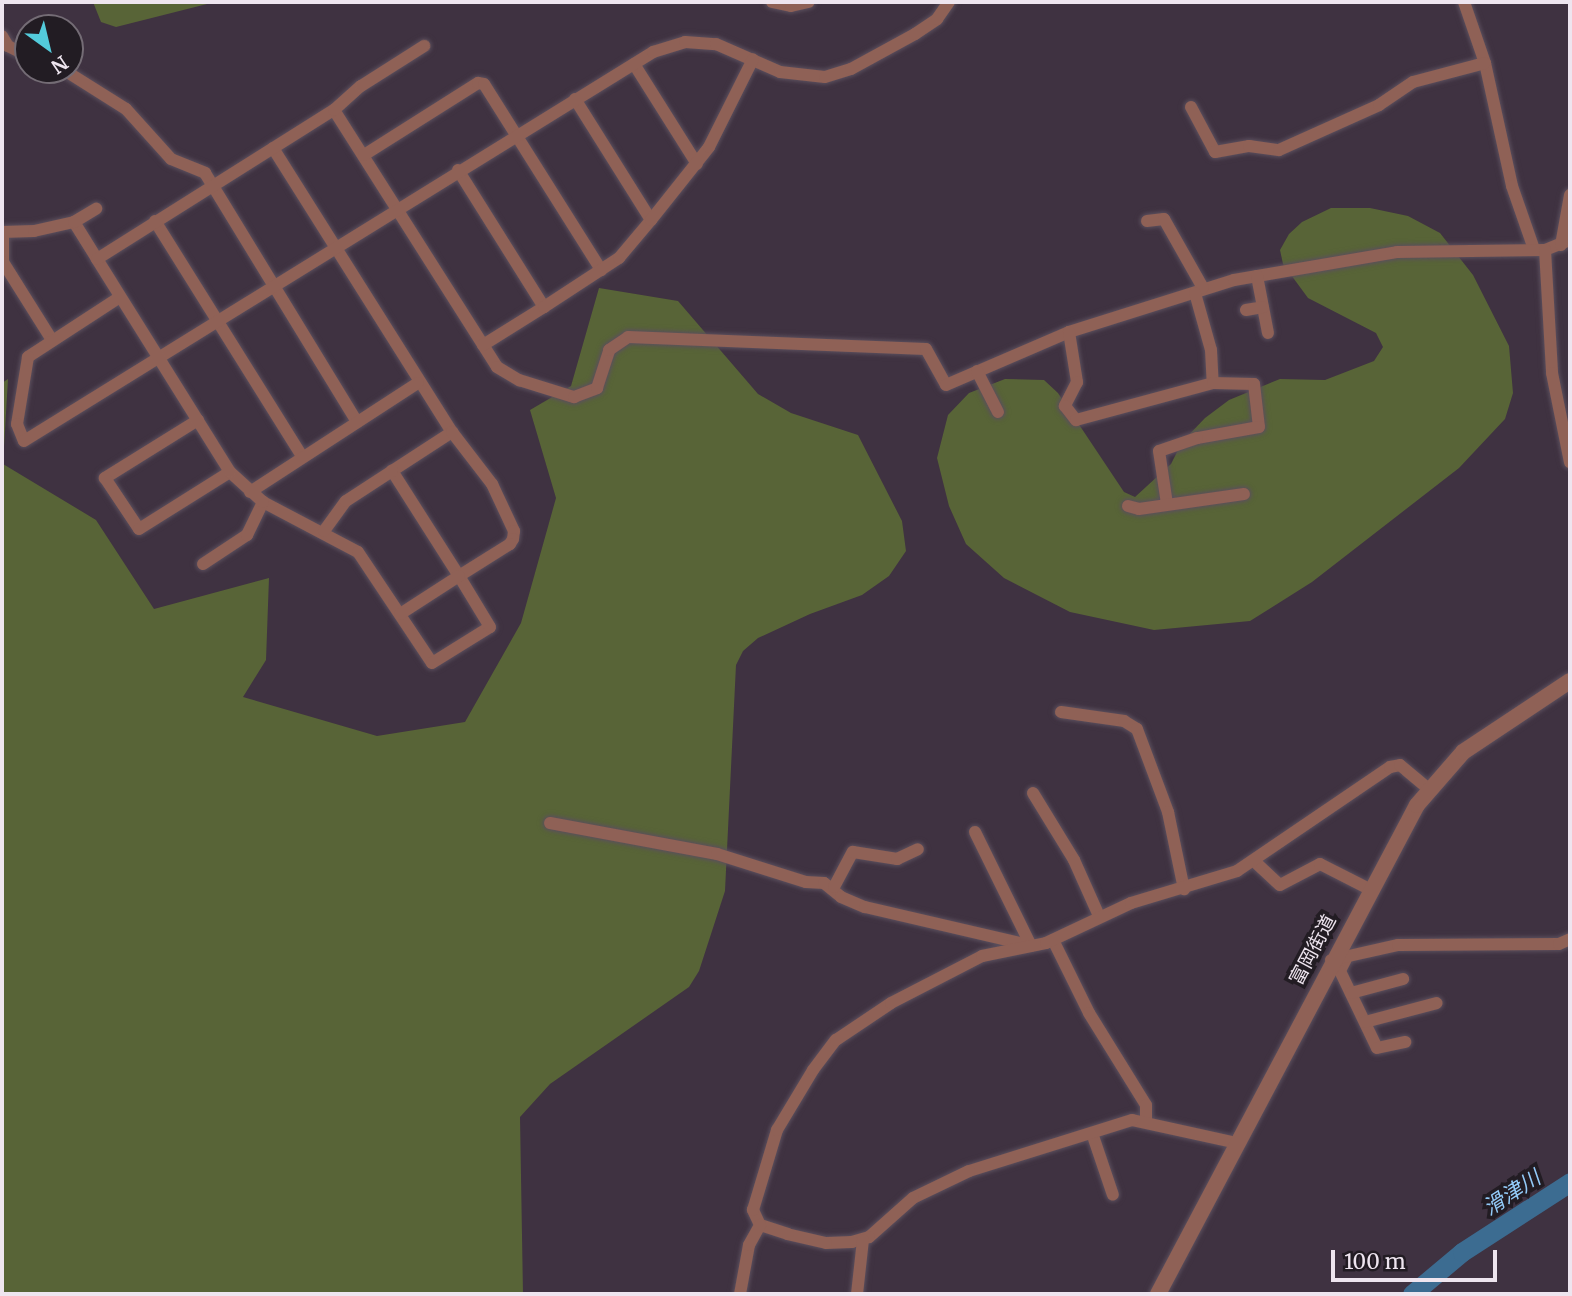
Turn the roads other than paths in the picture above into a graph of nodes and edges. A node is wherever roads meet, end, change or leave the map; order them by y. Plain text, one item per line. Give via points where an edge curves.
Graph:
1 (772, 2) edge
2 (809, 2) edge
3 (949, 2) edge
4 (1464, 2) edge
5 (2, 36) edge
6 (424, 46) dead end
7 (14, 49) edge
8 (753, 59) junction
9 (1485, 63) junction
10 (634, 64) junction
11 (84, 83) edge
12 (575, 99) junction
13 (1191, 107) dead end
14 (334, 110) junction
15 (516, 134) junction
16 (273, 148) junction
17 (364, 155) junction
18 (696, 164) junction
19 (458, 170) junction
20 (213, 185) junction
21 (1570, 195) edge
22 (396, 208) junction
23 (96, 209) dead end
24 (651, 220) junction
25 (155, 221) junction
26 (1147, 221) dead end
27 (74, 222) junction
28 (2, 232) edge
29 (1566, 243) edge
30 (334, 247) junction
31 (1539, 250) junction
32 (97, 259) junction
33 (601, 270) junction
34 (1257, 276) junction
35 (275, 284) junction
36 (1199, 291) junction
37 (120, 297) junction
38 (544, 307) junction
39 (1263, 307) junction
40 (1246, 310) dead end
41 (217, 320) junction
42 (1069, 332) junction
43 (1268, 333) dead end
44 (52, 340) junction
45 (483, 345) junction
46 (159, 357) junction
47 (977, 371) junction
48 (418, 383) junction
49 (1213, 383) junction
50 (998, 412) dead end
51 (198, 420) junction
52 (357, 422) junction
53 (452, 432) junction
54 (302, 456) junction
55 (1570, 462) edge
56 (392, 471) junction
57 (230, 472) junction
58 (250, 492) junction
59 (1244, 494) dead end
60 (263, 502) junction
61 (1167, 504) junction
62 (1128, 506) dead end
63 (324, 531) junction
64 (203, 564) dead end
65 (459, 576) junction
66 (400, 614) junction
67 (1570, 681) edge
68 (1061, 712) dead end
69 (1429, 789) junction
70 (1033, 793) dead end
71 (550, 823) dead end
72 (975, 832) dead end
73 (918, 849) dead end
74 (1254, 860) junction
75 (834, 887) junction
76 (1184, 889) junction
77 (1369, 889) junction
78 (1099, 916) junction
79 (1570, 939) edge
80 (1053, 940) junction
81 (1031, 946) junction
82 (1338, 959) junction
83 (1403, 979) dead end
84 (1351, 993) junction
85 (1437, 1003) dead end
86 (1366, 1021) junction
87 (1405, 1042) dead end
88 (1146, 1121) junction
89 (1092, 1133) junction
90 (1237, 1143) junction
91 (1113, 1195) dead end
92 (760, 1224) junction
93 (863, 1240) junction
94 (740, 1294) edge
95 (856, 1294) edge
96 (1158, 1294) edge

1 - 2 street via 791,6
3 - 8 street via 937,19 915,34 836,73 802,77
4 - 9 street
5 - 7 street
6 - 14 street via 361,86
8 - 10 street via 716,44 685,42
8 - 18 street
9 - 13 street via 1413,82 1379,105 1279,150 1249,146 1215,152
9 - 31 street via 1513,186
10 - 12 street
10 - 18 street
11 - 20 street via 126,109 170,159 205,173
12 - 15 street
12 - 24 street
14 - 16 street
14 - 17 street
15 - 17 street via 484,84 478,83
15 - 19 street
15 - 33 street
16 - 20 street
16 - 30 street
17 - 22 street
18 - 24 street
19 - 22 street
19 - 38 street
20 - 25 street
20 - 35 street
21 - 29 street
22 - 30 street
22 - 45 street
23 - 27 street
24 - 33 street via 619,258
25 - 32 street
25 - 41 street
26 - 36 street via 1164,219
27 - 28 street via 34,232
27 - 32 street
28 - 44 street via 3,262
29 - 31 street
30 - 35 street
30 - 48 street
31 - 34 street via 1418,250
31 - 55 street via 1552,373
32 - 37 street
33 - 38 street
34 - 36 street
34 - 39 street
35 - 41 street
35 - 52 street
36 - 42 street
36 - 49 street
37 - 44 street
37 - 46 street
38 - 45 street
39 - 40 street
39 - 43 street
41 - 46 street
41 - 54 street
42 - 47 street
42 - 49 street via 1077,383 1065,406 1076,420
44 - 46 street via 30,354 26,363 17,424 24,441
45 - 47 street via 496,367 511,377 575,397 597,388 608,350 628,337 926,349 946,385
46 - 51 street
47 - 50 street
48 - 52 street
48 - 53 street
49 - 61 street via 1254,384 1262,421 1253,430 1197,438 1159,450
51 - 57 street
51 - 57 street via 105,478 139,529
52 - 54 street
53 - 56 street
53 - 65 street via 492,484 514,531 510,544
54 - 58 street
56 - 63 street via 346,501
56 - 65 street
57 - 58 street
58 - 60 street
59 - 61 street
60 - 63 street
60 - 64 street via 247,535
61 - 62 street via 1139,509
63 - 66 street via 364,559
65 - 66 street
65 - 66 street via 489,626 478,634 432,663
67 - 69 street, 富岡街道 via 1494,727
68 - 76 street via 1124,721 1137,729 1168,812
69 - 74 street via 1401,765 1390,767
69 - 77 street, 富岡街道
70 - 78 street via 1074,860
71 - 75 street via 717,854
72 - 81 street
73 - 75 street via 897,859 853,852
74 - 76 street
74 - 77 street via 1280,885 1320,864
75 - 81 street via 841,897 865,906
76 - 78 street via 1149,896
77 - 82 street, 富岡街道
78 - 80 street
79 - 82 street via 1559,944 1398,945
80 - 81 street
80 - 88 street via 1090,1013 1146,1105
81 - 92 street via 982,956 953,968 836,1040 777,1130 752,1210
82 - 84 street
82 - 90 street, 富岡街道
83 - 84 street
84 - 86 street
85 - 86 street
86 - 87 street via 1377,1048
88 - 89 street via 1132,1120
88 - 90 street
89 - 91 street
89 - 93 street via 969,1171 902,1205
90 - 96 street, 富岡街道
92 - 93 street via 826,1244
92 - 94 street via 749,1245
93 - 95 street

